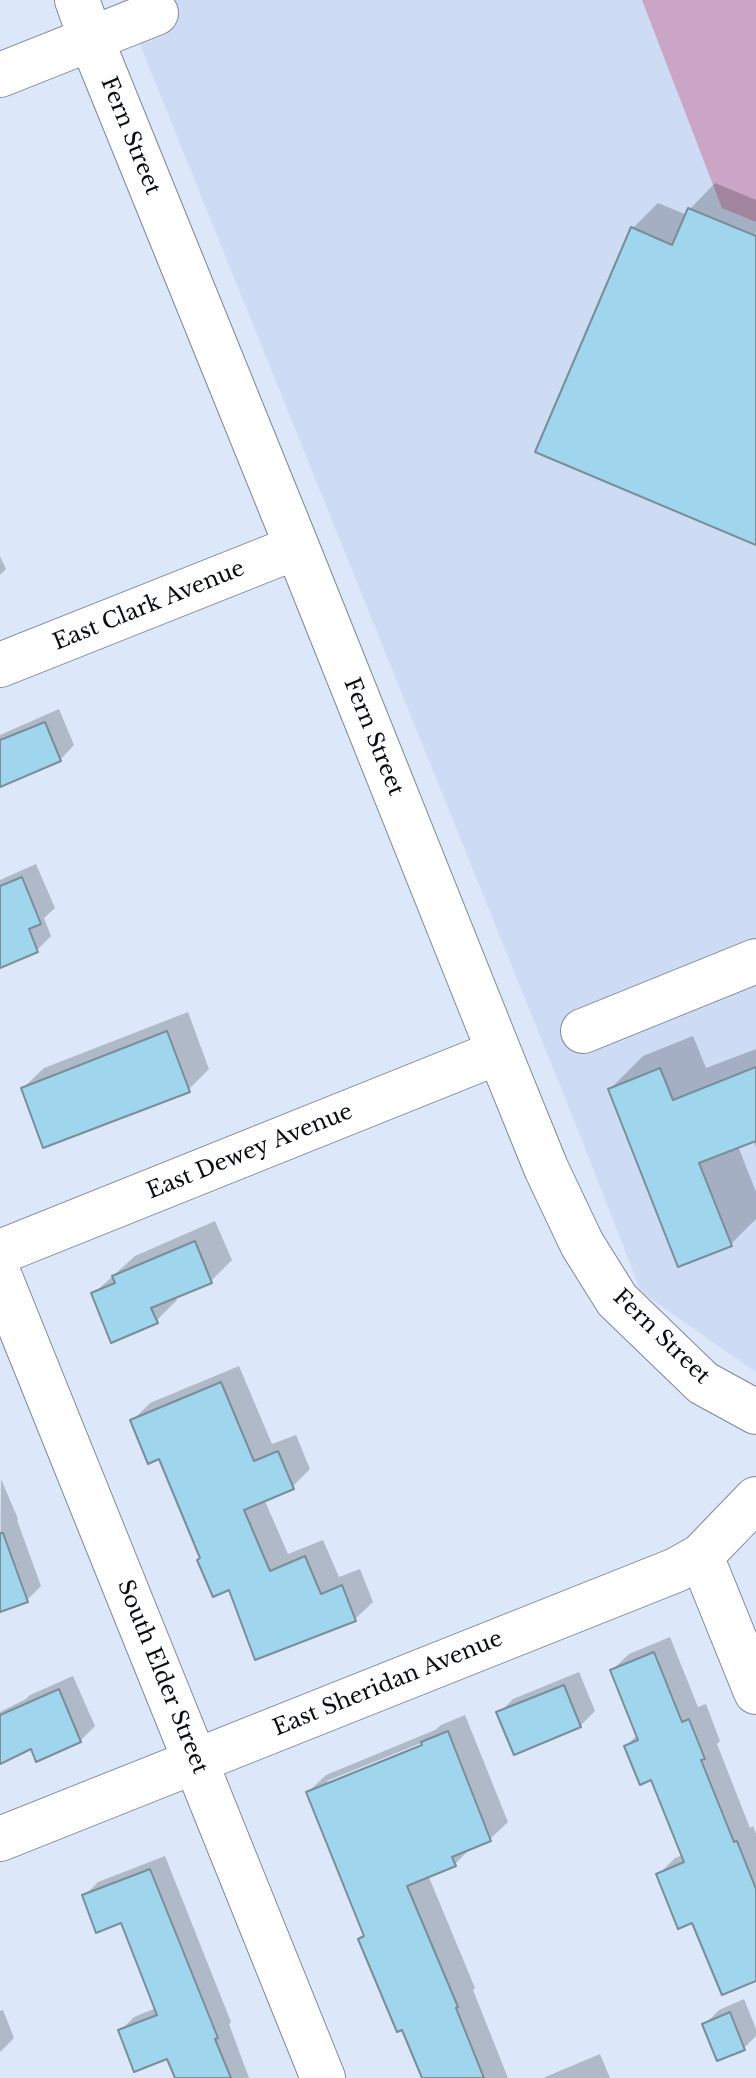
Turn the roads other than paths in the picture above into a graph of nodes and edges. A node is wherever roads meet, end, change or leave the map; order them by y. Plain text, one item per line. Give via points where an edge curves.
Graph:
1 (156, 13) dead end
2 (84, 20) edge
3 (0, 75) edge
4 (297, 547) junction
5 (0, 665) edge
6 (756, 961) edge
7 (583, 1031) dead end
8 (499, 1052) junction
9 (0, 1252) edge
10 (0, 1277) edge
11 (756, 1412) edge
12 (756, 1499) edge
13 (701, 1556) junction
14 (756, 1692) edge
15 (196, 1761) junction
16 (0, 1839) edge
17 (323, 2078) edge

1 - 2 street
2 - 3 street
2 - 4 street, Fern Street
4 - 5 street, East Clark Avenue
4 - 8 street, Fern Street
6 - 7 street
8 - 9 street, East Dewey Avenue
8 - 11 street, Fern Street via 582,1244 617,1300 703,1383
10 - 15 street, South Elder Street
12 - 13 street, East Sheridan Avenue
13 - 14 street
13 - 15 street, East Sheridan Avenue
15 - 16 street, East Sheridan Avenue
15 - 17 street, South Elder Street

